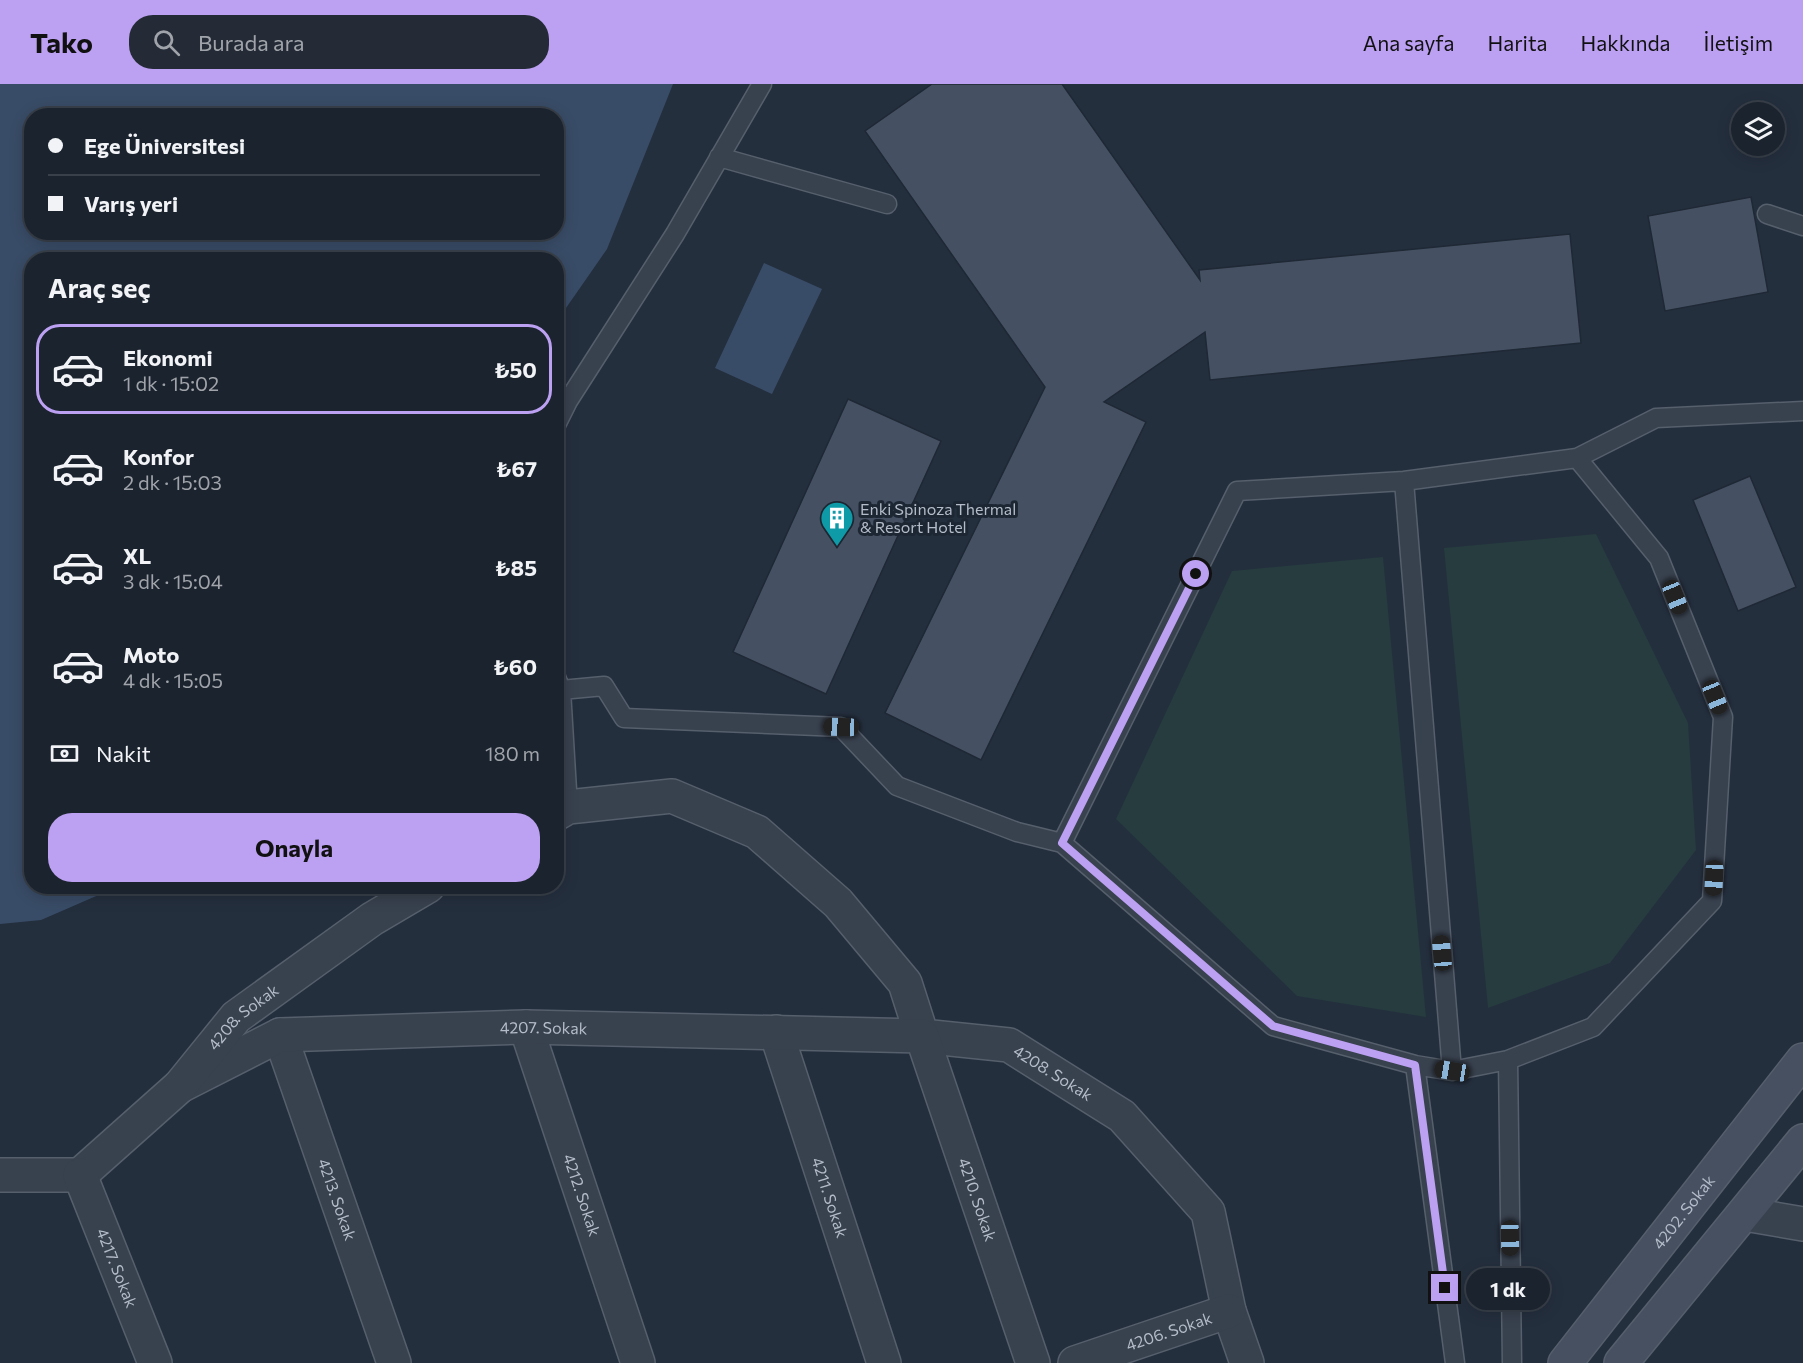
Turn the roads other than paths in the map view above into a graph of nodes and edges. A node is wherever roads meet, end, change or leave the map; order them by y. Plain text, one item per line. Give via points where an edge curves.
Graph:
1 (762, 84) edge
2 (719, 157) junction
3 (887, 204) dead end
4 (1767, 214) dead end
5 (1803, 226) edge
6 (564, 409) edge
7 (1803, 411) edge
8 (1577, 458) junction
9 (1404, 481) junction
10 (564, 683) edge
11 (564, 810) edge
12 (1062, 843) junction
13 (414, 894) edge
14 (526, 1027) junction
15 (776, 1032) junction
16 (280, 1035) junction
17 (922, 1036) junction
18 (1508, 1060) junction
19 (1803, 1060) edge
20 (1415, 1065) junction
21 (1452, 1071) junction
22 (180, 1086) junction
23 (1803, 1141) edge
24 (0, 1175) edge
25 (80, 1175) junction
26 (1745, 1214) junction
27 (1803, 1224) edge
28 (1229, 1311) junction
29 (155, 1363) edge
30 (394, 1363) edge
31 (638, 1363) edge
32 (884, 1363) edge
33 (1033, 1363) edge
34 (1075, 1363) edge
35 (1247, 1363) edge
36 (1455, 1363) edge
37 (1512, 1363) edge
38 (1565, 1363) edge
39 (1621, 1363) edge

1 - 2 lane
2 - 3 lane
2 - 6 lane
4 - 5 lane
7 - 8 lane via 1656,418
8 - 9 lane
8 - 18 lane via 1659,558 1723,717 1712,901 1593,1027
9 - 12 lane via 1238,491
9 - 21 lane
10 - 12 lane via 604,686 624,718 841,727 897,786 1017,832
11 - 17 street via 672,795 757,832 838,903 905,983
12 - 20 lane via 1273,1026
13 - 22 street, 4208. Sokak via 372,919 236,1017
14 - 15 street, 4207. Sokak
14 - 16 street, 4207. Sokak
14 - 31 street, 4212. Sokak
15 - 17 street, 4207. Sokak
15 - 32 street, 4211. Sokak
16 - 22 street, 4207. Sokak
16 - 30 street, 4213. Sokak
17 - 28 street, 4208. Sokak via 1009,1045 1122,1116 1208,1212
17 - 33 street, 4210. Sokak
18 - 21 lane
18 - 37 lane
19 - 38 street, 4202. Sokak
20 - 21 lane
20 - 36 lane
22 - 25 street, 4208. Sokak
23 - 26 street
24 - 25 street
25 - 29 street, 4217. Sokak
26 - 27 street
26 - 39 street
28 - 34 street, 4206. Sokak
28 - 35 street, 4208. Sokak

